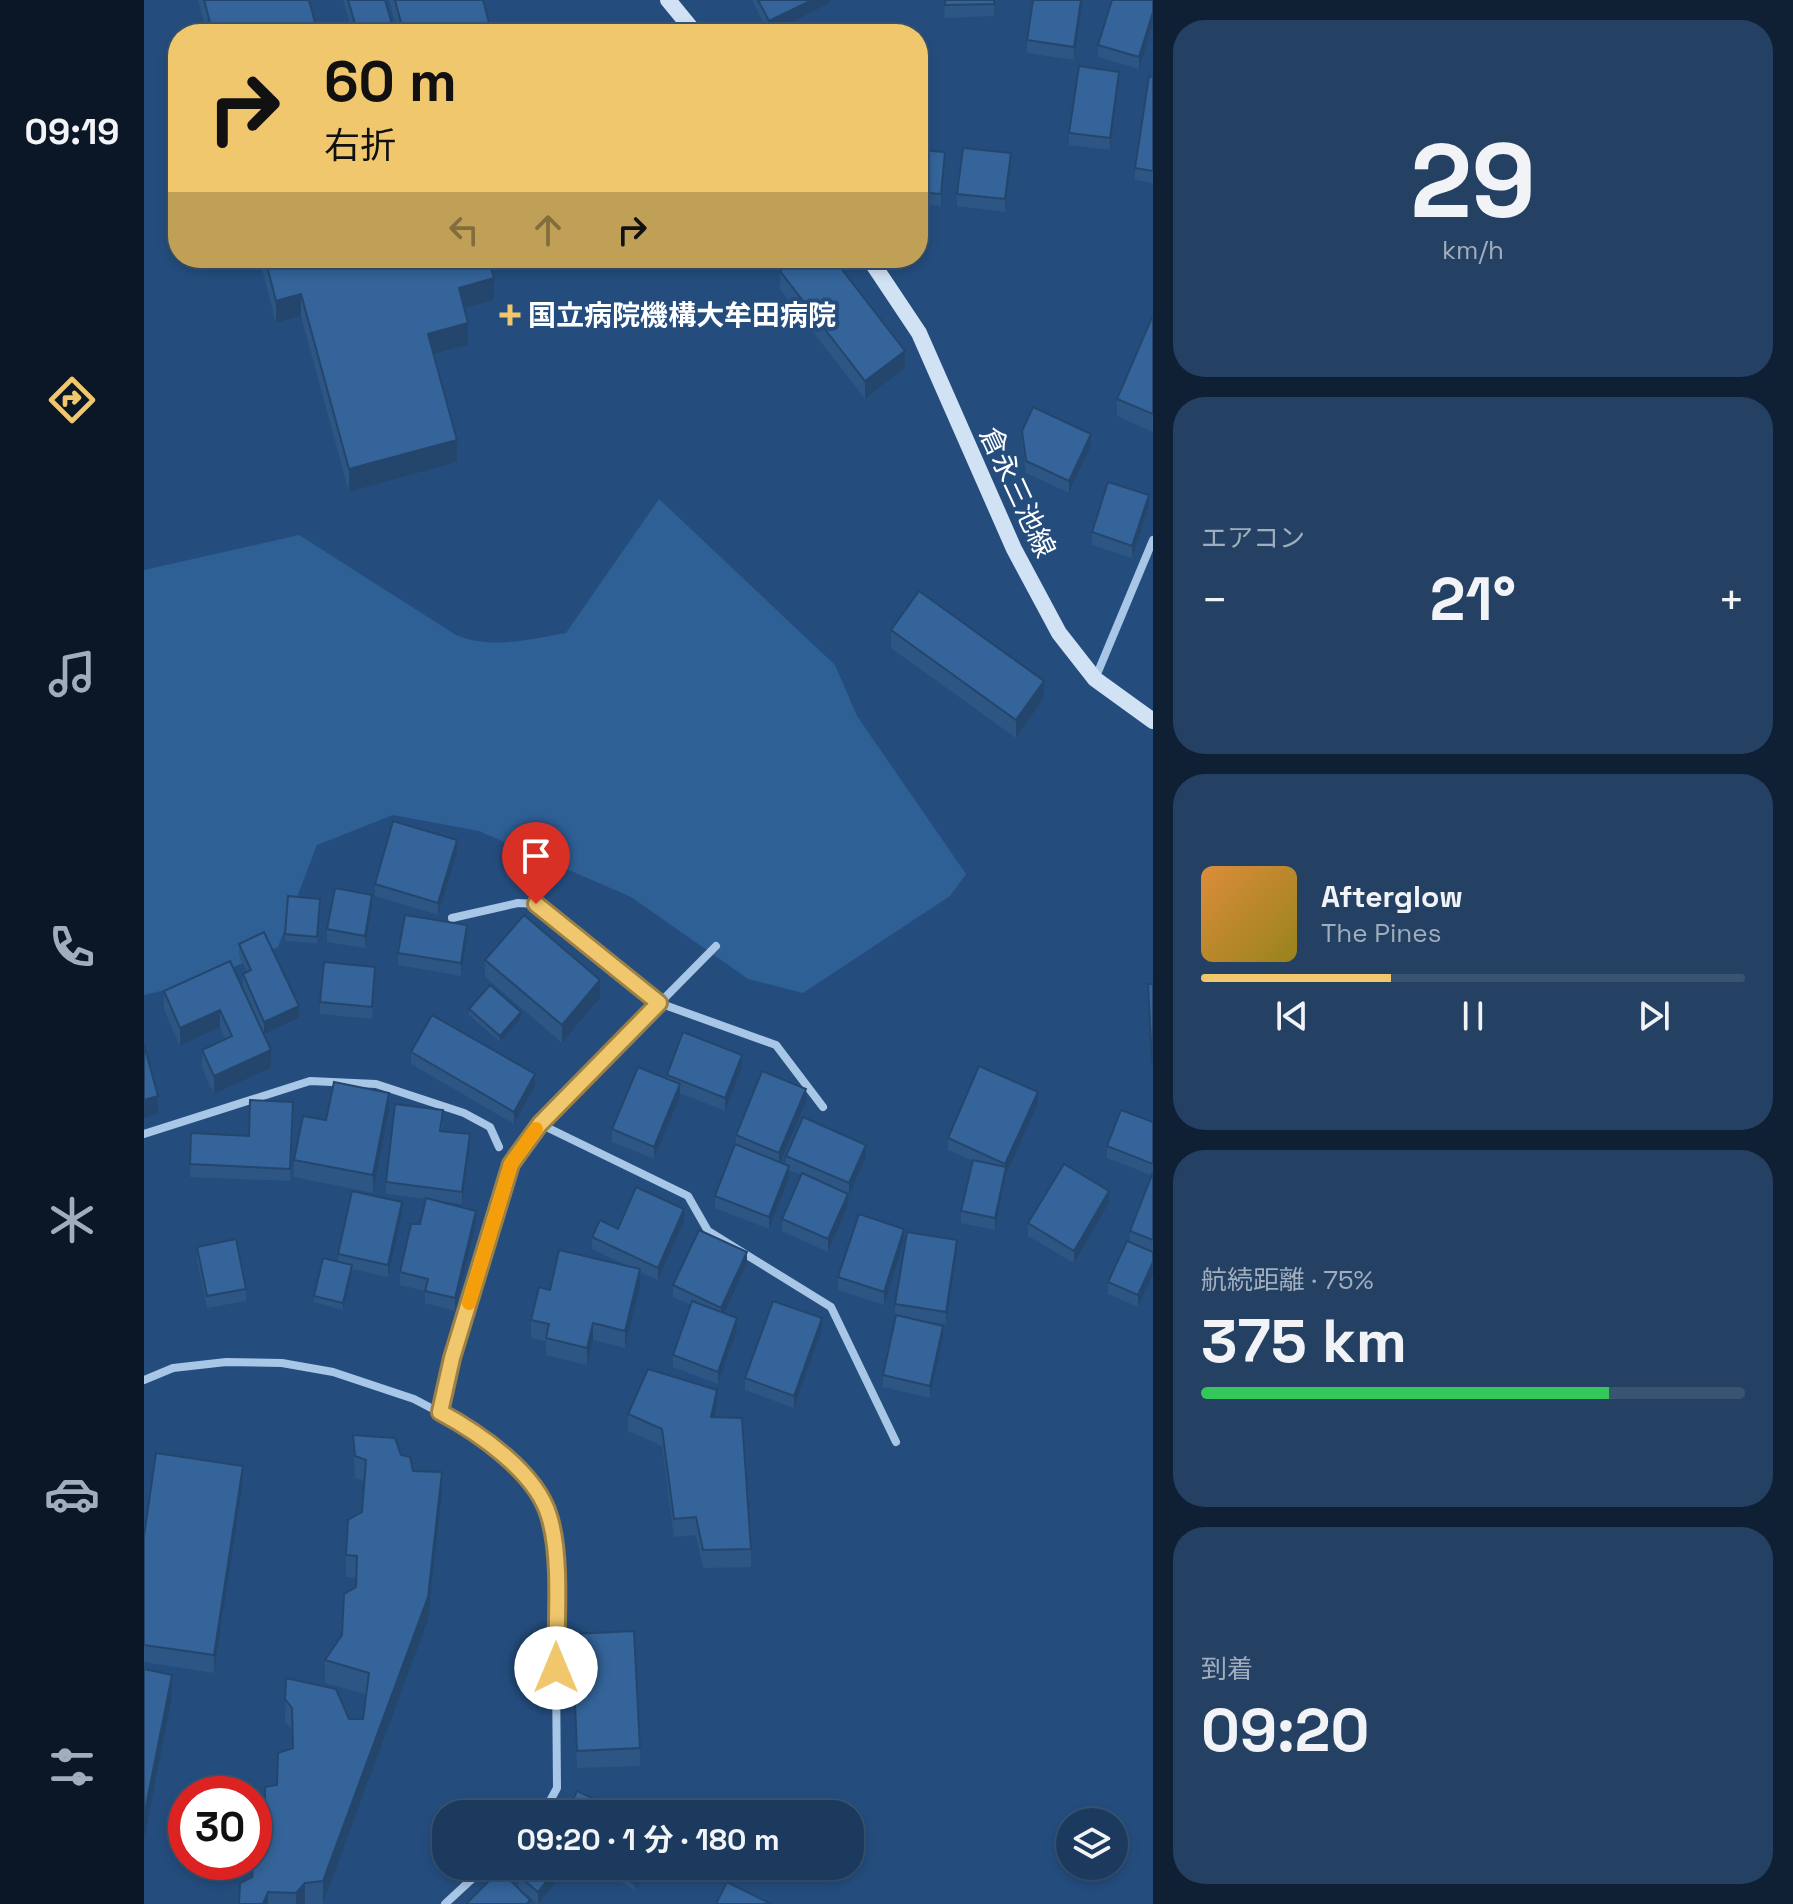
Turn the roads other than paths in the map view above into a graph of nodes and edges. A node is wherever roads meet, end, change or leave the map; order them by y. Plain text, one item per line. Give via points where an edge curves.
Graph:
1 (668, 0) edge
2 (688, 24) edge
3 (876, 268) edge
4 (1153, 540) edge
5 (1095, 679) junction
6 (1153, 721) edge
7 (452, 918) dead end
8 (716, 946) dead end
9 (659, 1003) junction
10 (823, 1107) dead end
11 (540, 1124) junction
12 (144, 1134) edge
13 (499, 1147) dead end
14 (144, 1380) edge
15 (440, 1412) junction
16 (896, 1442) dead end
17 (551, 1800) edge
18 (471, 1880) edge
19 (445, 1904) edge

1 - 2 main road
3 - 5 main road, 倉永三池線 via 919,333 1014,549 1059,633
4 - 5 street
5 - 6 main road, 倉永三池線
7 - 9 street via 536,904
8 - 9 street
9 - 10 street via 776,1045
9 - 11 street
11 - 15 street via 511,1164
11 - 16 street via 688,1196 708,1231 831,1307
12 - 13 street via 310,1081 376,1084 464,1113 490,1127
14 - 15 street via 186,1366 282,1363 333,1372
15 - 17 street via 524,1473 549,1513 555,1548 557,1788
18 - 19 street

